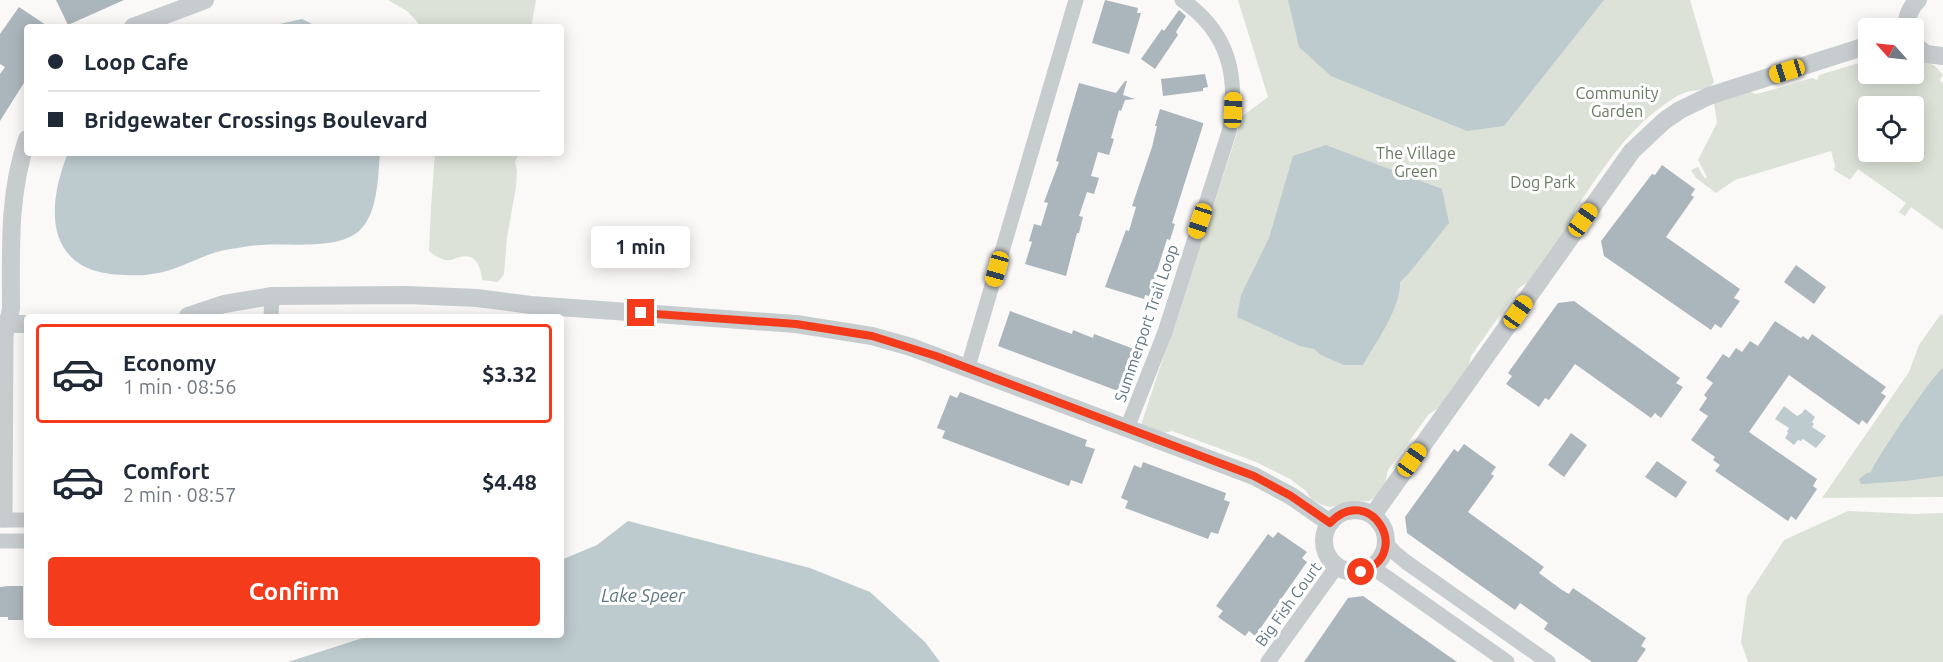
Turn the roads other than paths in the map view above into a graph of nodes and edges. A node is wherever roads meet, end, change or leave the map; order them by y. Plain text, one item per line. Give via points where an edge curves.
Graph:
1 (205, 0) edge
2 (1076, 0) edge
3 (1182, 0) edge
4 (1918, 0) edge
5 (1907, 18) edge
6 (141, 24) edge
7 (1858, 49) edge
8 (1924, 52) edge
9 (1943, 56) edge
10 (24, 149) edge
11 (272, 296) junction
12 (194, 314) edge
13 (271, 314) edge
14 (4, 324) edge
15 (24, 324) edge
16 (968, 367) junction
17 (1127, 428) junction
18 (1373, 515) junction
19 (3, 520) edge
20 (24, 520) edge
21 (1330, 523) junction
22 (0, 541) edge
23 (24, 541) edge
24 (1386, 543) junction
25 (1337, 566) junction
26 (1369, 569) junction
27 (1269, 662) edge
28 (1507, 662) edge
29 (1548, 662) edge

1 - 6 street
2 - 16 street
3 - 17 street, Summerport Trail Loop via 1203,17 1224,50 1234,88 1233,110 1165,332
4 - 5 street
7 - 18 street via 1709,96 1680,110 1649,134 1632,151
8 - 9 street
10 - 14 street via 13,194 11,308
11 - 12 street
11 - 13 street
11 - 16 street via 442,296 796,324 872,336
14 - 15 street
14 - 19 street
16 - 17 street
17 - 21 street via 1254,476
18 - 21 street via 1350,510
18 - 24 street via 1383,527
19 - 20 street
21 - 25 street via 1325,546
22 - 23 street
24 - 26 street via 1381,558
24 - 29 street via 1406,562
25 - 26 street via 1353,572
25 - 27 street, Big Fish Court
26 - 28 street via 1379,572

